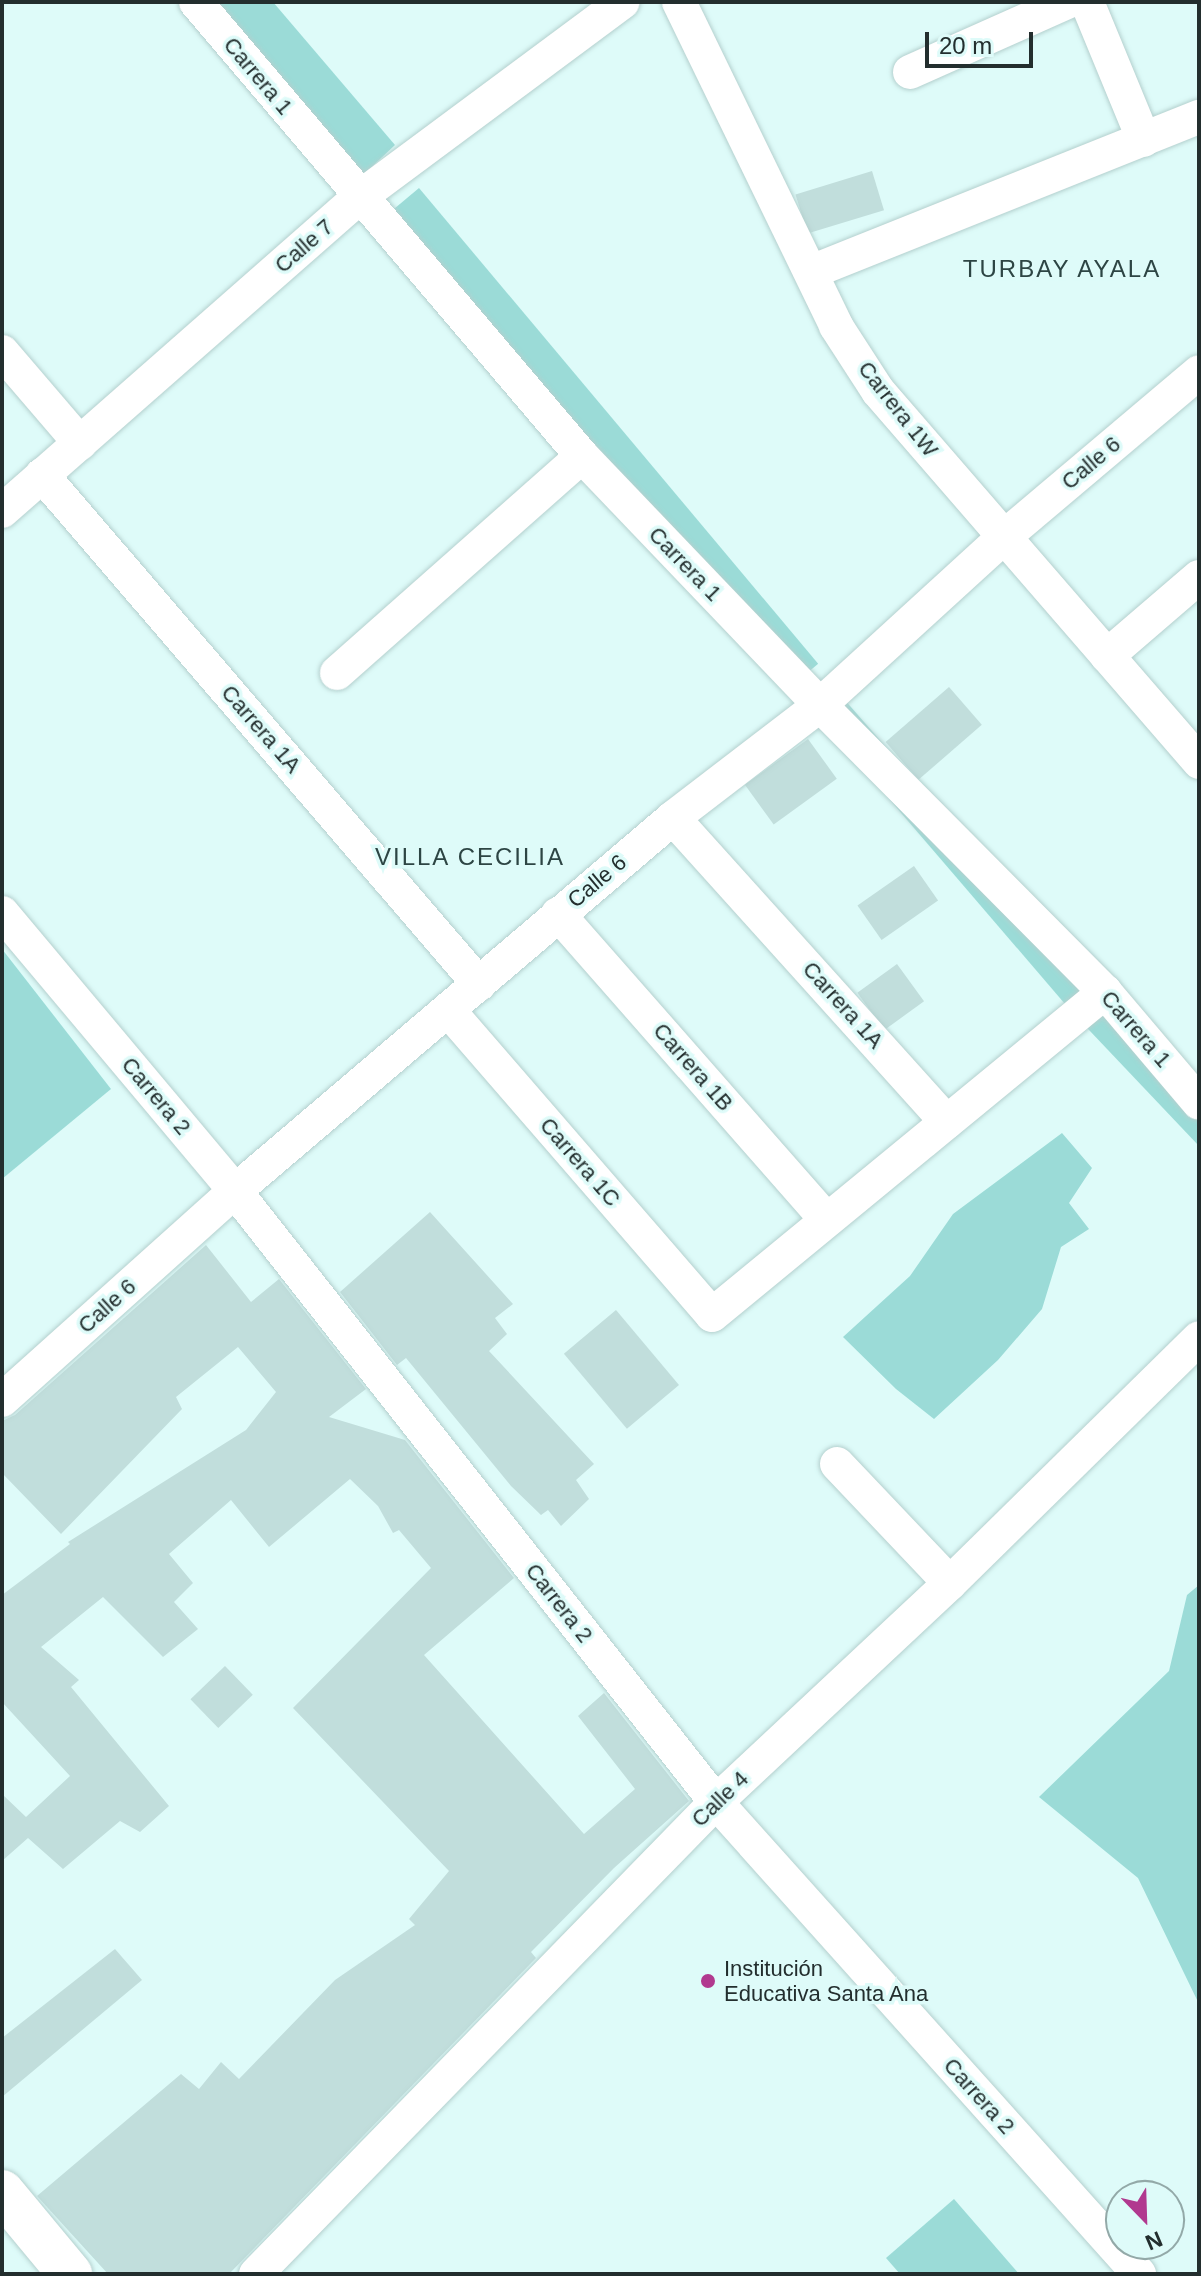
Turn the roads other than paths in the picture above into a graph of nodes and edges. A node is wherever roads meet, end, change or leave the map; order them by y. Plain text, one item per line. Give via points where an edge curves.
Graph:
1 (196, 2) edge
2 (623, 2) edge
3 (679, 2) edge
4 (1067, 2) edge
5 (1087, 2) edge
6 (910, 72) dead end
7 (1199, 117) edge
8 (1144, 140) junction
9 (360, 197) junction
10 (811, 272) junction
11 (2, 352) edge
12 (1199, 372) edge
13 (80, 443) junction
14 (582, 456) junction
15 (42, 475) junction
16 (2, 511) edge
17 (1004, 537) junction
18 (1199, 577) edge
19 (1107, 656) junction
20 (337, 673) dead end
21 (820, 705) junction
22 (1192, 740) edge
23 (673, 818) junction
24 (2, 913) edge
25 (558, 914) junction
26 (479, 984) junction
27 (1105, 992) junction
28 (448, 1010) junction
29 (1199, 1103) edge
30 (947, 1122) junction
31 (235, 1191) junction
32 (827, 1220) junction
33 (1199, 1338) edge
34 (2, 1400) edge
35 (837, 1464) dead end
36 (950, 1583) junction
37 (716, 1802) junction
38 (2, 2192) edge
39 (70, 2274) edge
40 (256, 2274) edge
41 (1139, 2274) edge

1 - 9 street, Carrera 1
2 - 9 street, Calle 7
3 - 10 street, Carrera 1W
4 - 6 street
5 - 8 street
7 - 8 street
8 - 10 street
9 - 13 street, Calle 7
9 - 14 street, Carrera 1
10 - 17 street, Carrera 1W via 836,326 878,391
11 - 13 street
12 - 17 street, Calle 6
13 - 15 street, Calle 7
14 - 20 street
14 - 21 street, Carrera 1
15 - 16 street, Calle 7
15 - 26 street, Carrera 1A
17 - 19 street, Carrera 1W
17 - 21 street, Calle 6
18 - 19 street
19 - 22 street, Carrera 1W
21 - 23 street, Calle 6
21 - 27 street, Carrera 1
23 - 25 street, Calle 6
23 - 30 street, Carrera 1A
24 - 31 street, Carrera 2
25 - 26 street, Calle 6
25 - 32 street, Carrera 1B
26 - 28 street, Calle 6
27 - 29 street, Carrera 1
27 - 30 street
28 - 31 street, Calle 6
28 - 32 street, Carrera 1C via 712,1315
30 - 32 street
31 - 34 street, Calle 6
31 - 37 street, Carrera 2
33 - 36 street, Calle 4
35 - 36 street
36 - 37 street, Calle 4
37 - 40 street, Calle 4
37 - 41 street, Carrera 2
38 - 39 street

